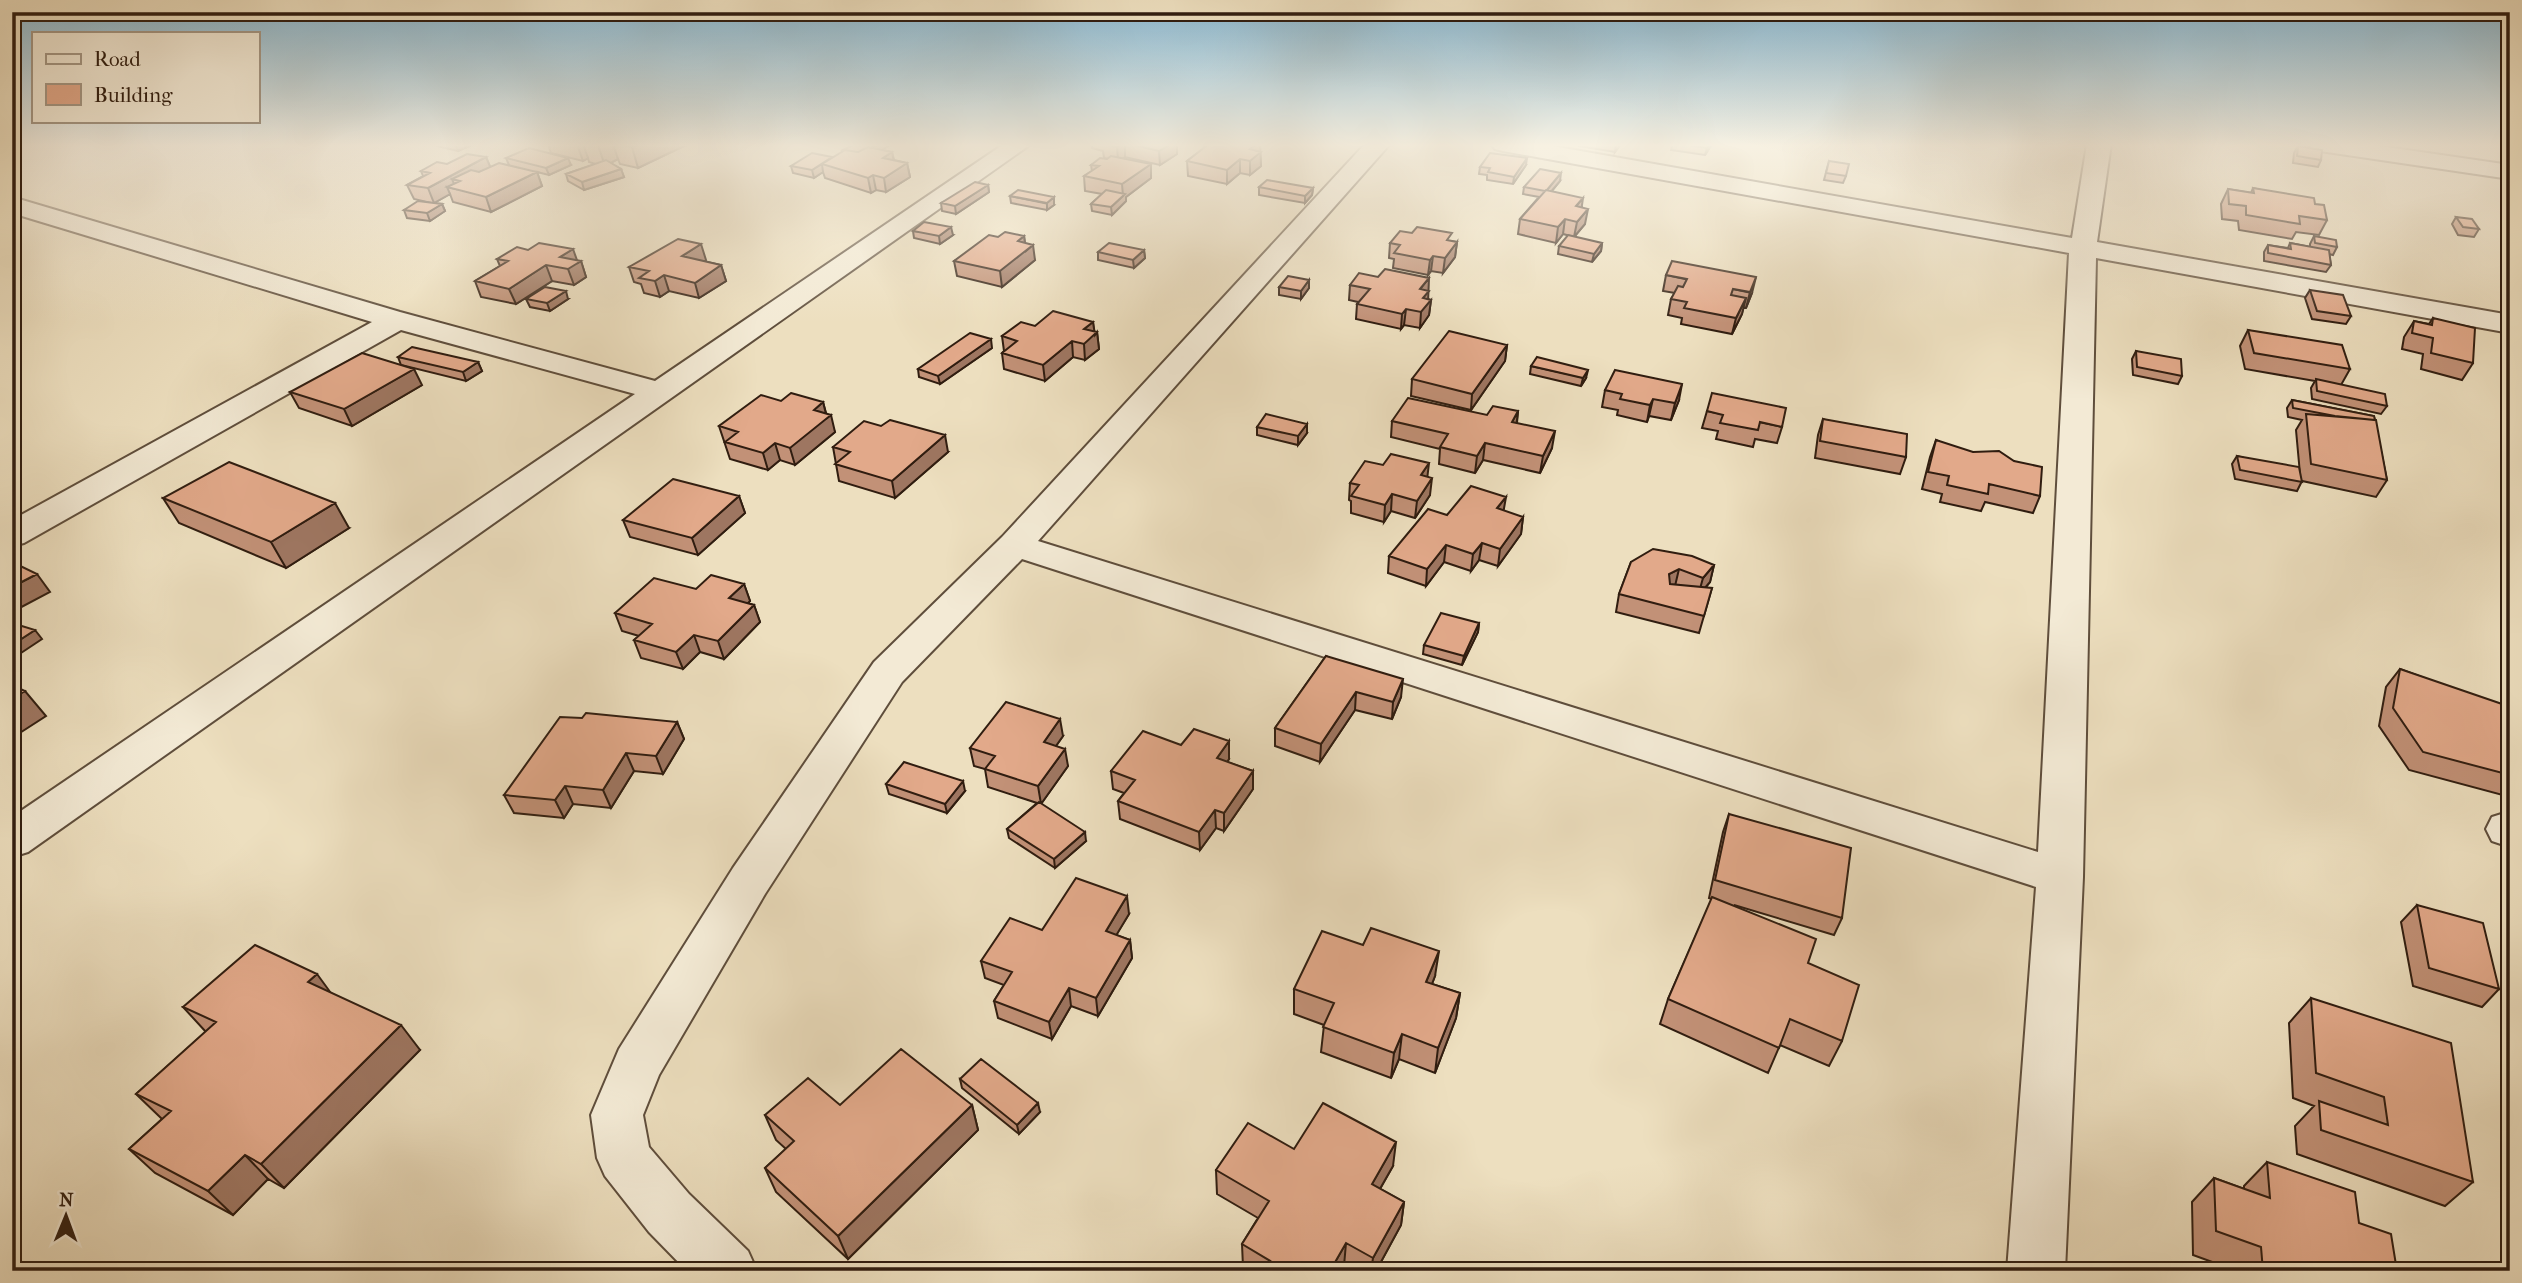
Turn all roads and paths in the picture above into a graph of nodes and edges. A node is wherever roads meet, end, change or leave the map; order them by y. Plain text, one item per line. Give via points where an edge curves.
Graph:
1 (924, 204) edge
2 (1324, 204) edge
3 (1834, 204) edge
4 (2089, 204) edge
5 (12, 205) edge
6 (2082, 249) junction
7 (397, 320) junction
8 (2510, 324) edge
9 (662, 392) junction
10 (12, 535) edge
11 (1015, 545) junction
12 (12, 840) edge
13 (2060, 877) junction
14 (728, 1271) edge
15 (2036, 1271) edge

1 - 9 street
2 - 11 street
3 - 6 street
4 - 6 street
5 - 7 street
6 - 8 street
6 - 13 street
7 - 9 street
7 - 10 street
9 - 12 street
11 - 13 street
11 - 14 street via 888,672 749,881 637,1065 617,1115 624,1158 669,1213
13 - 15 street

